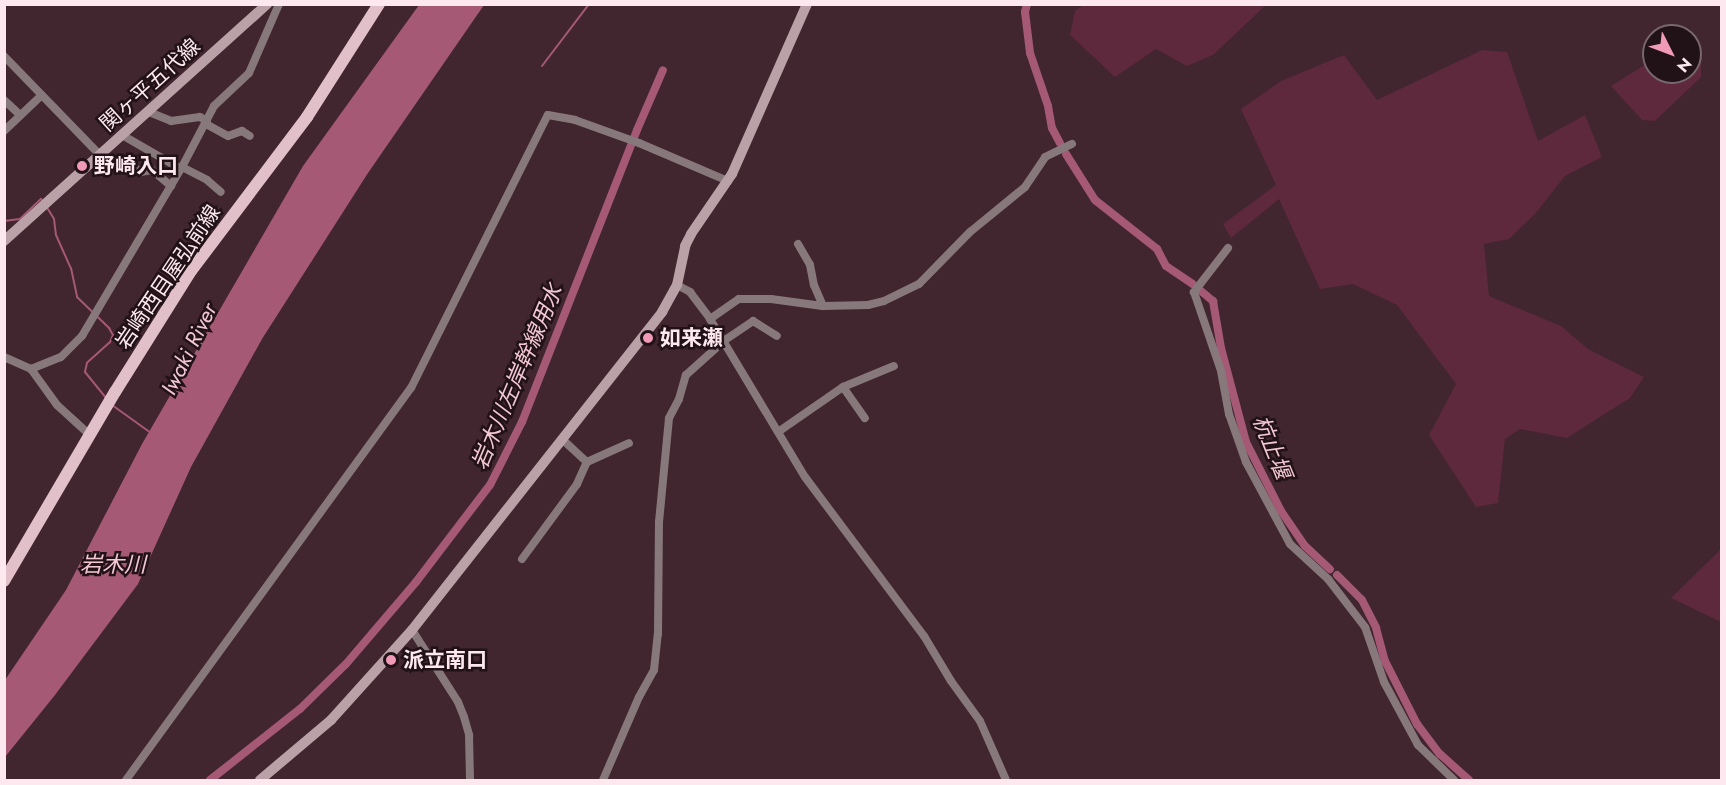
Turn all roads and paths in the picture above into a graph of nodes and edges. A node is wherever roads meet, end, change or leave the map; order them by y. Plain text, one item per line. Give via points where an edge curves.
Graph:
1 (267, 4) edge
2 (279, 4) edge
3 (379, 4) edge
4 (807, 4) edge
5 (4, 56) edge
6 (42, 95) junction
7 (4, 100) edge
8 (149, 112) junction
9 (20, 115) junction
10 (206, 122) junction
11 (4, 131) edge
12 (122, 135) junction
13 (250, 136) dead end
14 (1072, 144) dead end
15 (100, 156) junction
16 (135, 168) dead end
17 (181, 168) junction
18 (728, 182) junction
19 (171, 186) junction
20 (222, 192) dead end
21 (4, 242) edge
22 (798, 244) dead end
23 (1228, 248) dead end
24 (677, 285) junction
25 (823, 306) junction
26 (710, 319) junction
27 (777, 336) dead end
28 (725, 340) junction
29 (4, 357) edge
30 (894, 366) dead end
31 (31, 369) junction
32 (843, 387) junction
33 (865, 418) dead end
34 (778, 432) junction
35 (91, 435) junction
36 (562, 439) junction
37 (629, 442) dead end
38 (587, 462) junction
39 (522, 559) dead end
40 (4, 581) edge
41 (412, 630) junction
42 (126, 780) edge
43 (260, 780) edge
44 (470, 780) edge
45 (603, 780) edge
46 (1006, 780) edge
47 (1454, 780) edge

1 - 8 street, 関ヶ平五代線
2 - 10 street via 249,73 214,106
3 - 35 main road, 岩崎西目屋弘前線 via 307,117 191,271
4 - 18 street
5 - 6 street
6 - 9 street
6 - 15 street
7 - 9 street
8 - 10 street via 171,121 200,117
8 - 12 street, 関ヶ平五代線
9 - 11 street
10 - 13 street via 228,136 242,131
10 - 17 street
12 - 15 street, 関ヶ平五代線
12 - 17 street
14 - 25 street via 1045,157 1025,187 970,232 919,284 868,305
15 - 21 street, 関ヶ平五代線
16 - 19 street via 141,172 152,170
17 - 19 street
17 - 20 street
18 - 24 street via 690,234
18 - 42 street via 639,143 575,120 548,115 411,388
19 - 31 street via 99,310 72,347 61,357
22 - 25 street via 810,265
23 - 47 street via 1194,292 1221,371 1228,414 1246,462 1290,544 1328,579 1365,627 1384,682 1418,745
24 - 26 street via 690,292
24 - 36 street via 662,312
25 - 26 street via 740,299
26 - 28 street
27 - 28 street via 753,321
28 - 34 street
28 - 45 street via 686,375 680,399 669,418 659,522 654,670
29 - 31 street
30 - 32 street
31 - 35 street via 57,405
32 - 33 street
32 - 34 street
34 - 46 street via 835,519 924,636 980,721
35 - 40 main road, 岩崎西目屋弘前線
36 - 38 street
36 - 41 street
37 - 38 street
38 - 39 street via 577,484
41 - 43 street via 331,720
41 - 44 street via 464,717 469,735

